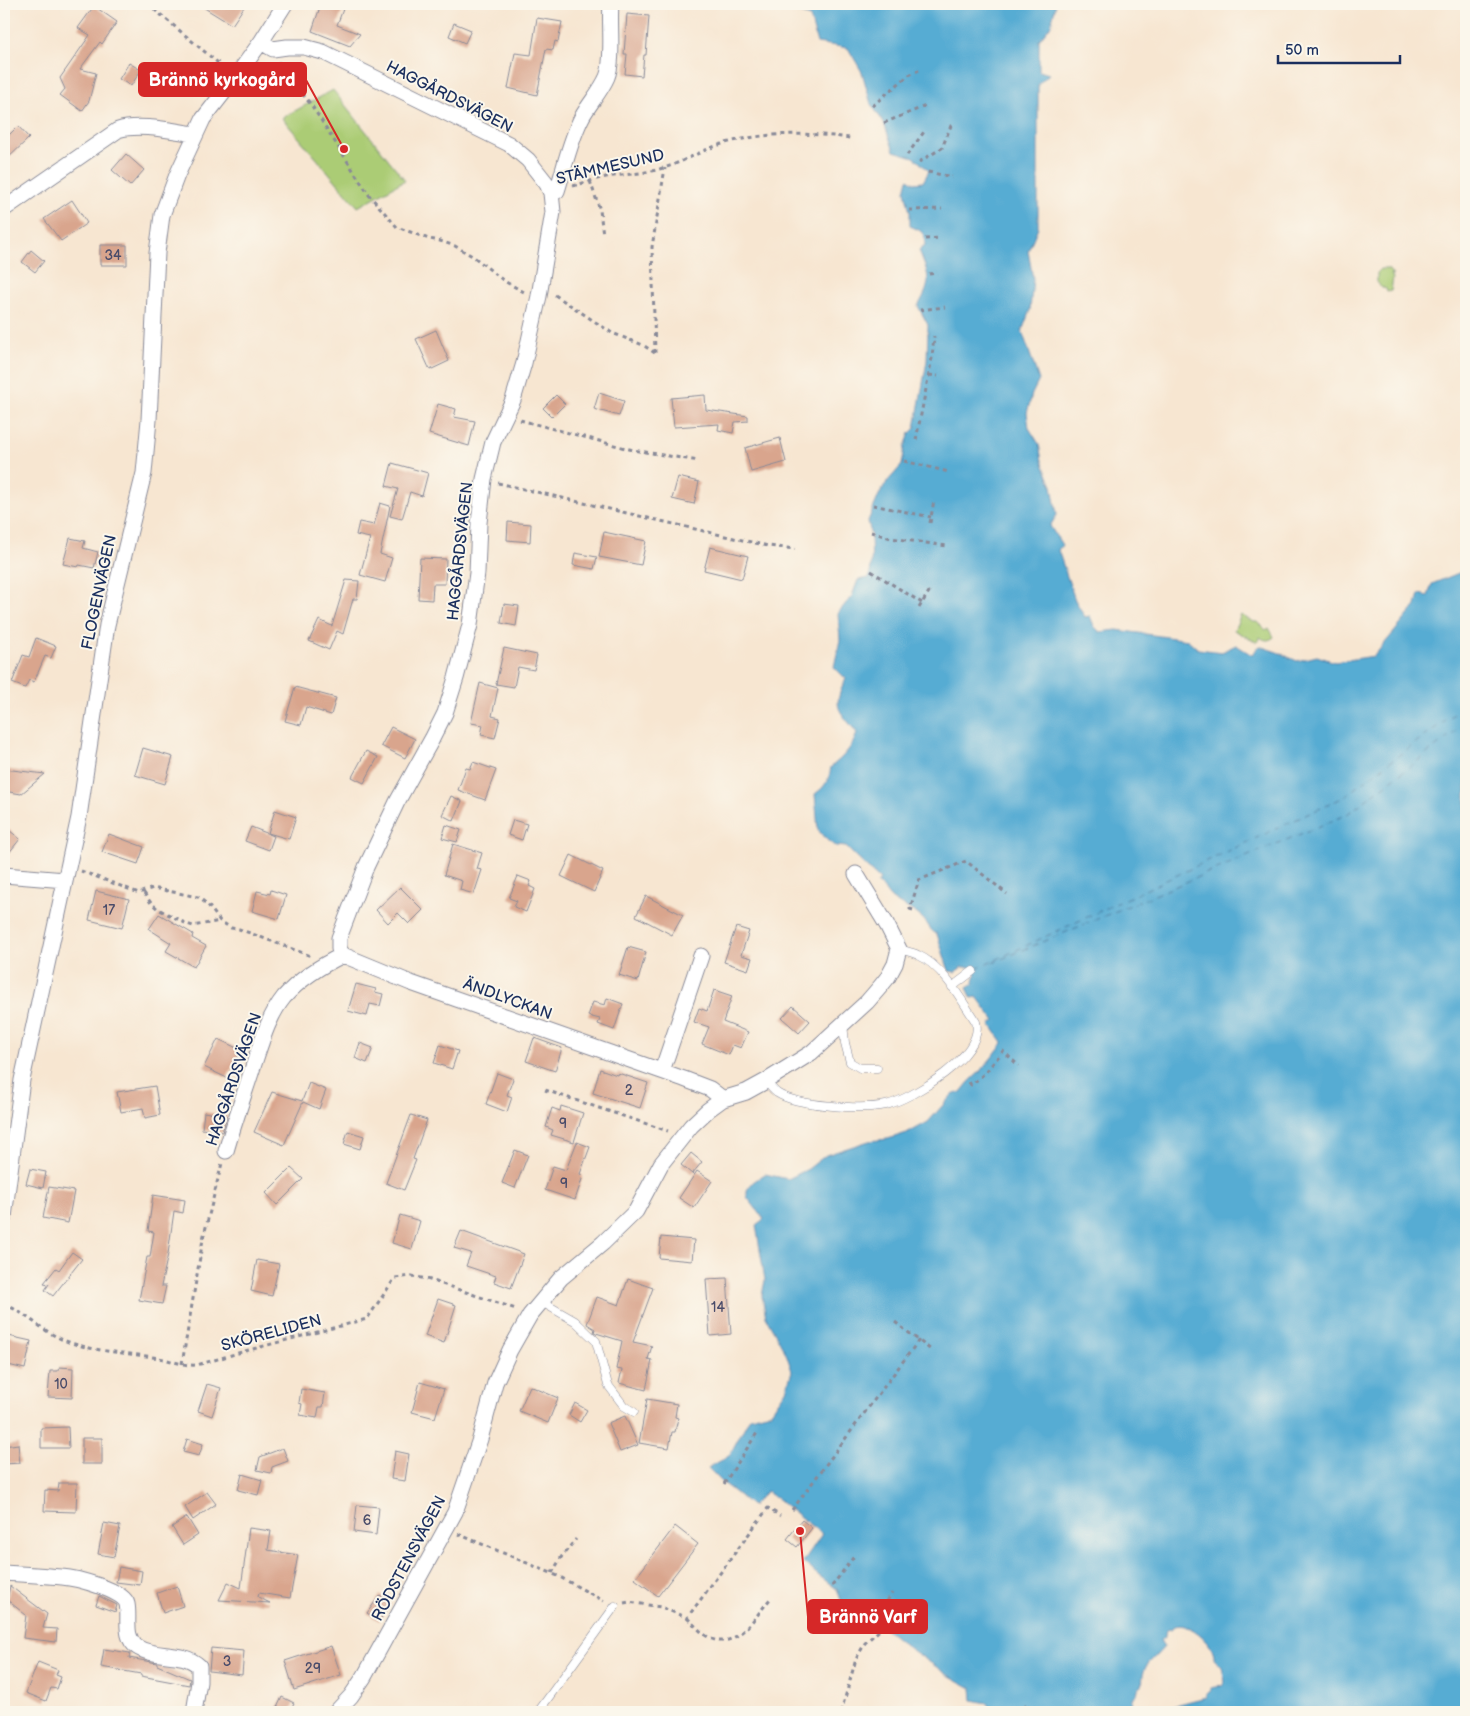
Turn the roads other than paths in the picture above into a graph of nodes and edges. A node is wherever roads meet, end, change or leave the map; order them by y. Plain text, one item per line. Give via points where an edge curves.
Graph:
1 (285, 4) edge
2 (611, 4) edge
3 (267, 46) junction
4 (195, 134) junction
5 (557, 191) road end
6 (4, 209) edge
7 (66, 873) junction
8 (856, 874) dead end
9 (4, 875) edge
10 (899, 949) junction
11 (343, 956) junction
12 (701, 956) dead end
13 (973, 971) dead end
14 (952, 987) junction
15 (843, 1024) junction
16 (877, 1068) dead end
17 (662, 1071) junction
18 (766, 1081) junction
19 (723, 1099) junction
20 (226, 1151) road end
21 (4, 1217) edge
22 (540, 1301) junction
23 (634, 1412) dead end
24 (4, 1573) edge
25 (615, 1606) road end
26 (194, 1712) edge
27 (336, 1712) edge
28 (538, 1712) edge

1 - 3 street, FLOGENVÄGEN
2 - 5 street via 607,77 581,119
3 - 4 street, FLOGENVÄGEN via 236,78
3 - 11 street, HAGGÅRDSVÄGEN via 304,47 324,52 509,144 528,160 547,184 553,204 540,291 524,363 513,400 493,442 484,479 473,608 456,678 436,733 397,802 366,867 339,938
4 - 6 street via 142,128 118,130
4 - 7 street, FLOGENVÄGEN via 159,225 144,472 107,625 83,795
7 - 9 street
7 - 21 street, FLOGENVÄGEN via 22,1080
8 - 10 street
10 - 14 lane via 930,962
10 - 15 street, RÖDSTENSVÄGEN via 888,976
11 - 17 street, ÄNDLYCKAN
11 - 20 street, HAGGÅRDSVÄGEN via 293,989 275,1011
12 - 17 street
13 - 14 lane
14 - 18 lane via 976,1022 975,1036 962,1058 925,1087 887,1105 865,1108 794,1099 776,1092
15 - 16 lane via 850,1062 860,1068
15 - 18 street, RÖDSTENSVÄGEN via 811,1053
17 - 19 street, ÄNDLYCKAN via 710,1089
18 - 19 street, RÖDSTENSVÄGEN
19 - 22 street, RÖDSTENSVÄGEN via 682,1136 661,1164 636,1211 560,1278
22 - 23 lane via 575,1321 596,1341 608,1385 624,1406
22 - 27 street, RÖDSTENSVÄGEN via 498,1376 455,1512 364,1677
24 - 26 street via 62,1577 120,1595 127,1602 132,1643 143,1650 190,1660 198,1666
25 - 28 lane

